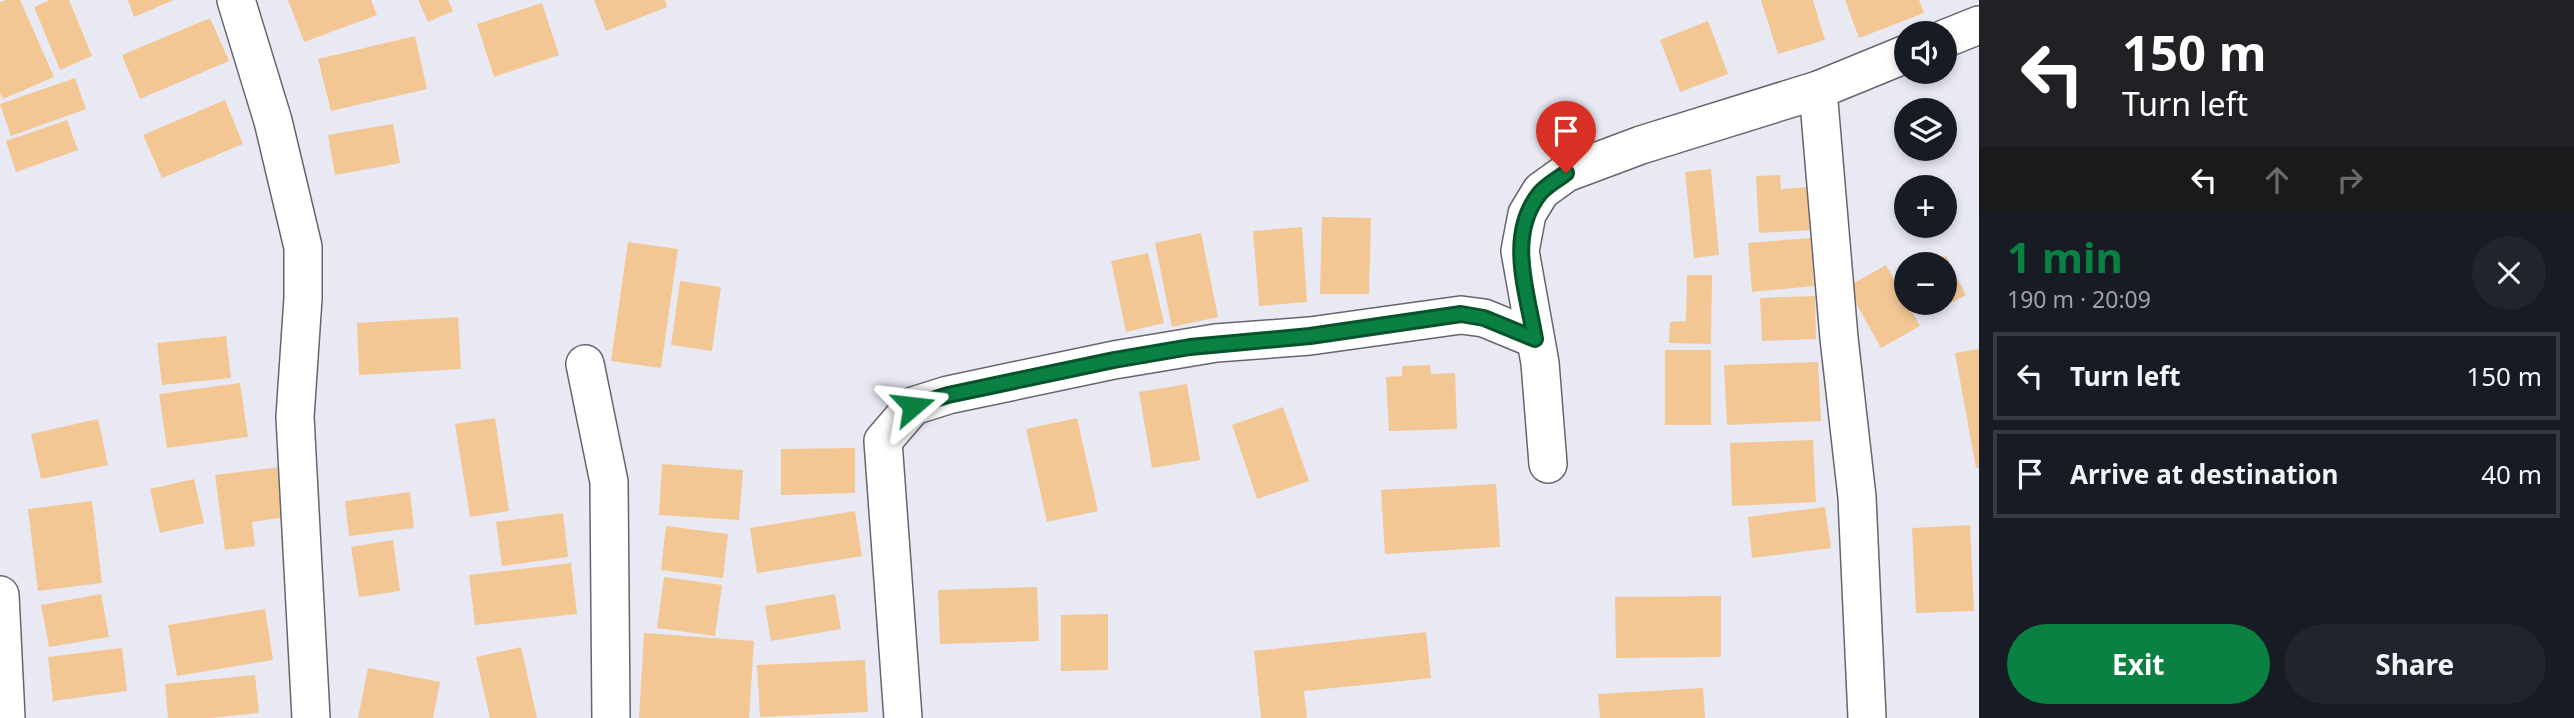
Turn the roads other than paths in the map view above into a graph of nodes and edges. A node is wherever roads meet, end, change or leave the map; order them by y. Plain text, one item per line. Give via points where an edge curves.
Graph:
1 (236, 0) edge
2 (1979, 24) edge
3 (1957, 33) edge
4 (1894, 59) edge
5 (1818, 90) junction
6 (1535, 339) junction
7 (585, 364) dead end
8 (1548, 464) dead end
9 (0, 595) edge
10 (6, 718) edge
11 (311, 718) edge
12 (611, 718) edge
13 (904, 718) edge
14 (1867, 718) edge

1 - 11 street via 273,121 303,247 295,417
2 - 3 street
4 - 5 street
5 - 6 street via 1616,154 1566,173 1541,191 1527,214 1520,251
5 - 14 street via 1857,496
6 - 8 street
6 - 13 street via 1484,318 1461,314 1310,336 1190,347 913,406 883,440
7 - 12 street via 609,482
9 - 10 street

